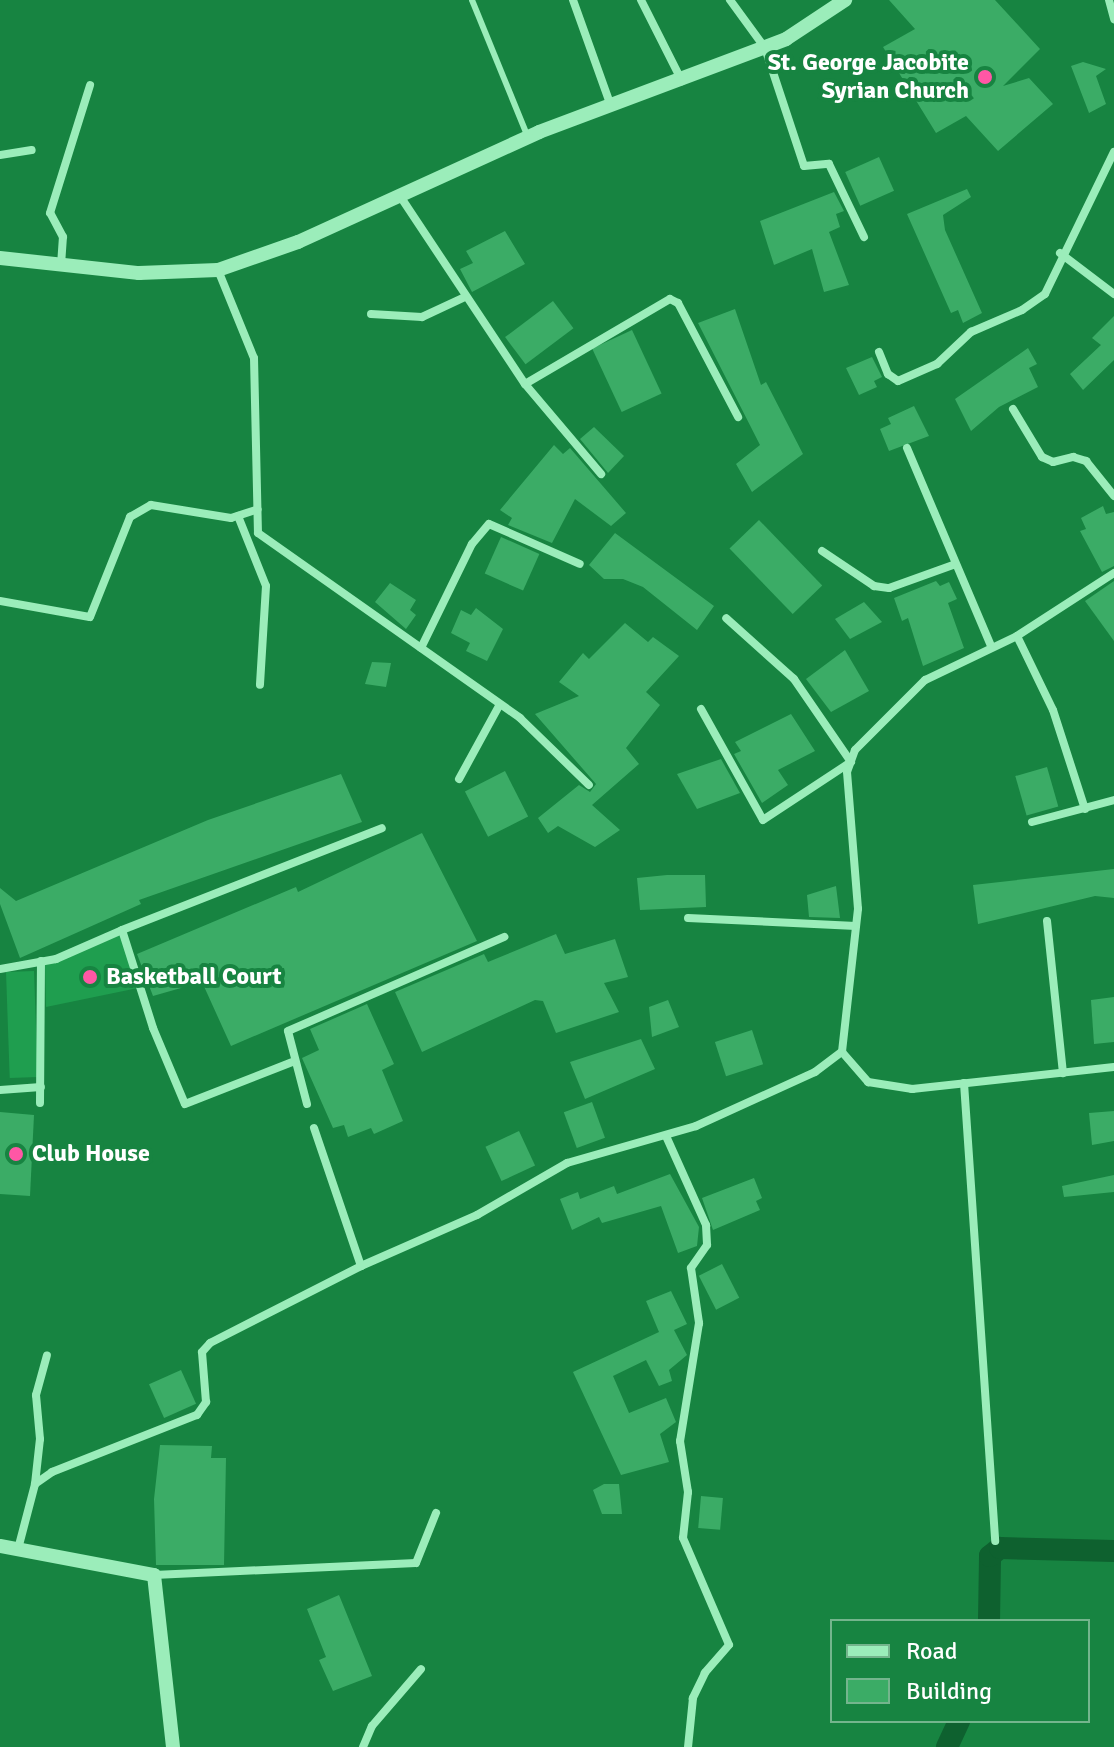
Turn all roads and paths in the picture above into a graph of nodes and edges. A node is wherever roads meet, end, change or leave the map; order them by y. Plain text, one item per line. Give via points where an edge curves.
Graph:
1 (472, 0) edge
2 (573, 0) edge
3 (641, 0) edge
4 (730, 0) edge
5 (845, 0) edge
6 (1109, 0) edge
7 (1114, 19) edge
8 (765, 48) junction
9 (682, 81) junction
10 (90, 85) dead end
11 (611, 106) junction
12 (528, 137) junction
13 (32, 150) dead end
14 (1114, 152) edge
15 (0, 155) edge
16 (400, 196) junction
17 (864, 237) dead end
18 (1060, 253) junction
19 (0, 258) edge
20 (61, 265) junction
21 (218, 270) junction
22 (1114, 294) edge
23 (465, 297) junction
24 (371, 314) dead end
25 (879, 352) dead end
26 (525, 384) junction
27 (1013, 409) dead end
28 (738, 417) dead end
29 (907, 448) dead end
30 (601, 474) dead end
31 (1114, 496) edge
32 (258, 509) junction
33 (238, 516) junction
34 (822, 551) dead end
35 (580, 564) dead end
36 (953, 565) junction
37 (1114, 573) edge
38 (0, 601) edge
39 (726, 618) dead end
40 (1017, 636) junction
41 (991, 646) junction
42 (421, 648) junction
43 (260, 685) dead end
44 (500, 704) junction
45 (701, 709) dead end
46 (851, 762) junction
47 (459, 779) dead end
48 (589, 785) dead end
49 (1114, 800) edge
50 (1085, 809) junction
51 (1032, 822) dead end
52 (382, 828) dead end
53 (688, 918) dead end
54 (1047, 921) dead end
55 (856, 926) junction
56 (122, 930) junction
57 (504, 937) dead end
58 (41, 961) junction
59 (0, 969) edge
60 (842, 1052) junction
61 (295, 1061) junction
62 (1114, 1067) edge
63 (1063, 1073) junction
64 (964, 1083) junction
65 (41, 1087) junction
66 (0, 1090) edge
67 (40, 1103) dead end
68 (307, 1104) dead end
69 (314, 1128) dead end
70 (666, 1136) junction
71 (361, 1266) junction
72 (47, 1355) dead end
73 (35, 1484) junction
74 (436, 1513) dead end
75 (995, 1541) dead end
76 (0, 1546) edge
77 (18, 1549) junction
78 (154, 1575) junction
79 (421, 1669) dead end
80 (173, 1747) edge
81 (363, 1747) edge
82 (688, 1747) edge

1 - 12 lane
2 - 11 street
3 - 9 street
4 - 8 street
5 - 8 street
6 - 7 street
8 - 9 street
8 - 17 street via 804,166 829,164
9 - 11 street
10 - 20 street via 50,213 63,237
11 - 12 street
12 - 16 street
13 - 15 street
14 - 18 street
16 - 21 street via 298,242
16 - 23 street
18 - 22 street
18 - 25 street via 1045,294 971,332 937,364 898,381 888,374
19 - 20 street
20 - 21 street via 139,273
21 - 32 street via 254,358
23 - 24 street via 422,317
23 - 26 street
26 - 28 street via 670,299 678,303
26 - 30 street
27 - 31 street via 1042,457 1086,461
29 - 36 street
32 - 33 street
32 - 42 street via 258,533
33 - 38 street via 151,505 130,517 90,617
33 - 43 street via 266,586
34 - 36 street via 874,586 889,588
35 - 42 street via 489,524 472,544
36 - 41 street
37 - 40 street
39 - 46 street via 794,679
40 - 41 street
40 - 50 street via 1053,710
41 - 46 street via 925,680 855,750
42 - 44 street
44 - 47 street
44 - 48 street
45 - 46 street via 763,820
46 - 55 street
49 - 50 street
50 - 51 street
52 - 56 street
53 - 55 street
54 - 63 street
55 - 60 street
56 - 58 street
56 - 61 street via 153,1028 185,1104
57 - 61 street via 288,1031
58 - 59 street
58 - 65 street
60 - 64 street via 868,1082 912,1089
60 - 70 street via 815,1072
61 - 68 street
62 - 63 street
63 - 64 street
64 - 75 street
65 - 66 street
65 - 67 street
69 - 71 street
70 - 71 street via 567,1163 477,1215
70 - 82 street via 706,1225 707,1245 691,1268 699,1323 680,1441 688,1492 683,1538 729,1645 705,1673 693,1698
71 - 73 street via 210,1343 202,1352 206,1402 197,1415
72 - 73 street via 36,1395 40,1439
73 - 77 street
74 - 78 street via 416,1563
76 - 77 street
77 - 78 street
78 - 80 street
79 - 81 street via 372,1726

